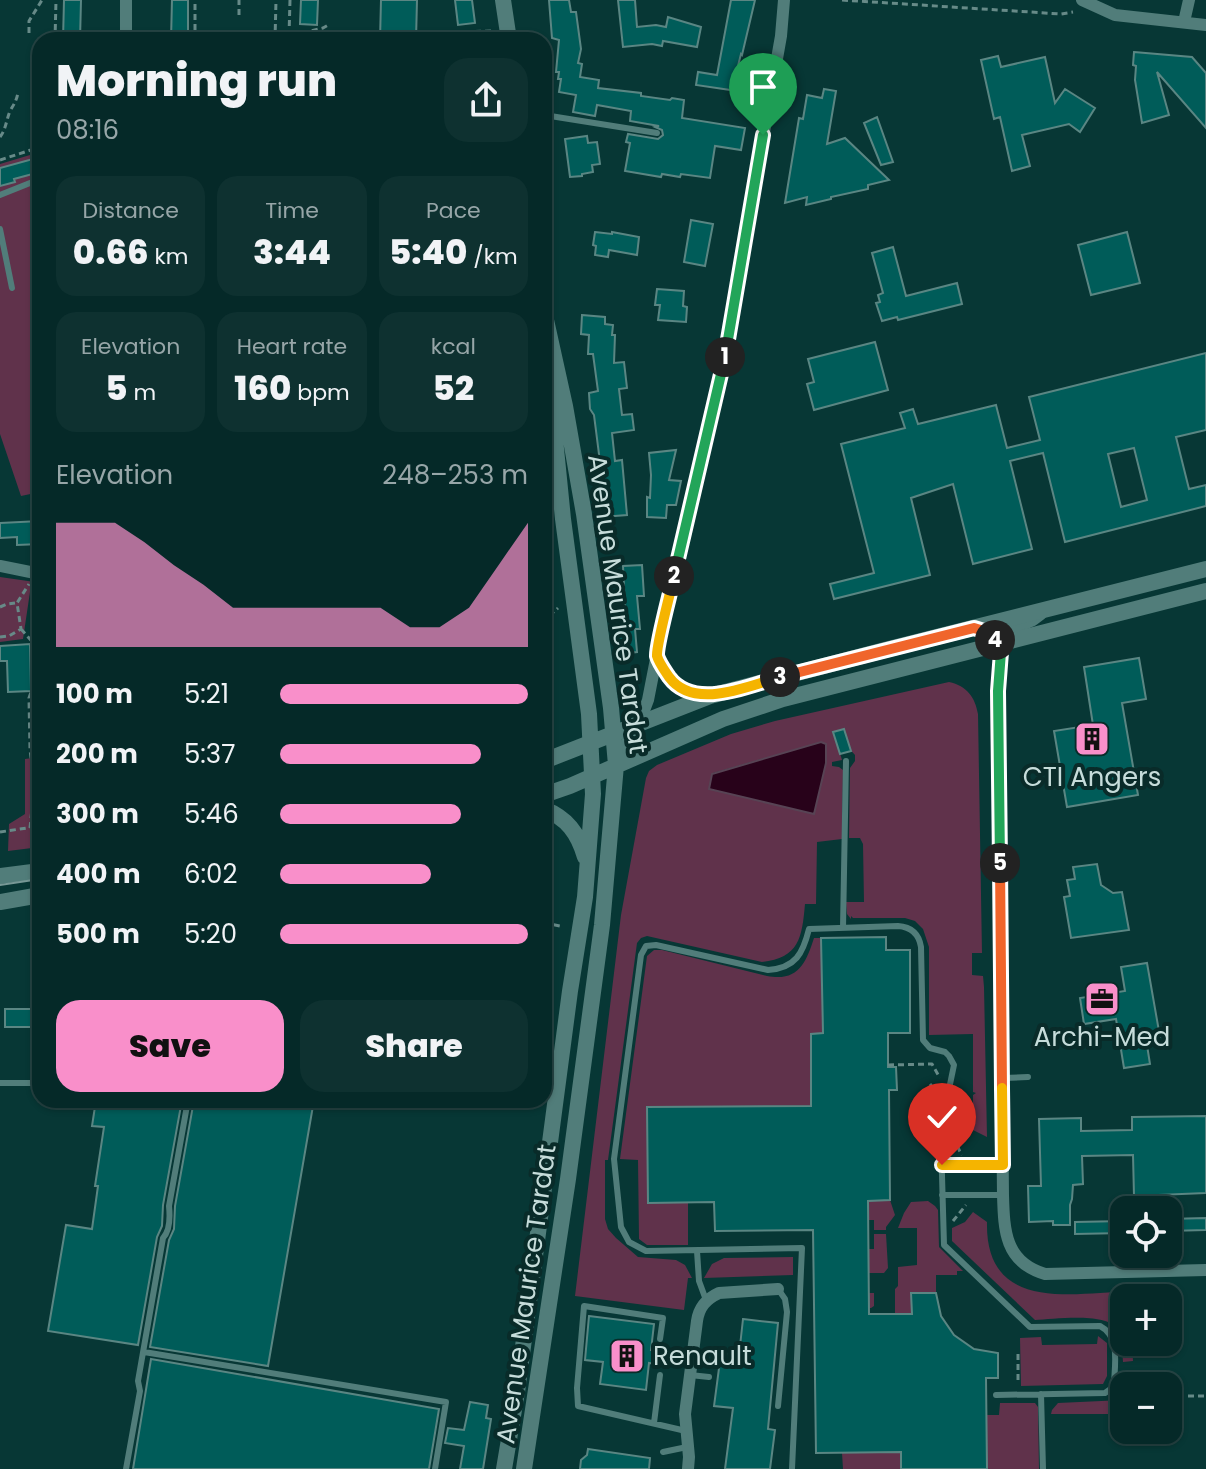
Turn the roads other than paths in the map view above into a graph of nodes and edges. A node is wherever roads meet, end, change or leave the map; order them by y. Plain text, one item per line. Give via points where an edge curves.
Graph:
1 (126, 0) edge
2 (503, 0) edge
3 (784, 0) edge
4 (1082, 0) edge
5 (1189, 0) edge
6 (1184, 22) junction
7 (1206, 25) edge
8 (126, 32) edge
9 (501, 32) edge
10 (552, 116) edge
11 (657, 133) dead end
12 (32, 182) edge
13 (0, 195) edge
14 (0, 229) edge
15 (12, 288) dead end
16 (552, 347) edge
17 (552, 411) edge
18 (0, 566) edge
19 (1206, 569) edge
20 (32, 576) edge
21 (1206, 591) edge
22 (1047, 609) junction
23 (974, 628) junction
24 (999, 644) junction
25 (657, 654) junction
26 (710, 696) junction
27 (639, 724) junction
28 (603, 738) junction
29 (552, 758) edge
30 (846, 761) dead end
31 (616, 765) junction
32 (592, 776) junction
33 (552, 792) edge
34 (552, 813) edge
35 (587, 866) junction
36 (32, 872) edge
37 (0, 876) edge
38 (32, 896) edge
39 (0, 902) edge
40 (843, 928) junction
41 (1028, 1077) dead end
42 (1002, 1078) junction
43 (0, 1083) edge
44 (32, 1083) edge
45 (187, 1108) edge
46 (942, 1165) junction
47 (1003, 1165) junction
48 (942, 1195) junction
49 (1003, 1195) junction
50 (697, 1251) junction
51 (1206, 1270) edge
52 (778, 1289) joint
53 (706, 1300) junction
54 (660, 1339) dead end
55 (144, 1352) junction
56 (660, 1375) dead end
57 (690, 1375) junction
58 (709, 1377) dead end
59 (1041, 1394) junction
60 (996, 1395) dead end
61 (778, 1406) dead end
62 (654, 1423) junction
63 (686, 1431) junction
64 (688, 1446) junction
65 (663, 1452) dead end
66 (126, 1469) edge
67 (435, 1469) edge
68 (504, 1469) edge
69 (524, 1469) edge
70 (688, 1469) edge
71 (792, 1469) edge
72 (1043, 1469) edge

1 - 8 street
2 - 9 street
3 - 25 street via 722,370
4 - 6 street via 1115,15
5 - 6 street
6 - 7 street
10 - 11 lane
12 - 13 lane
14 - 15 lane
16 - 28 street, Avenue Maurice Tardat via 584,514
17 - 28 street, Avenue Maurice Tardat via 581,650
18 - 20 street
19 - 22 street
21 - 24 street
22 - 23 street
22 - 24 street via 1011,630
23 - 24 street via 990,633
23 - 26 street
24 - 31 street via 783,699
24 - 42 street
25 - 26 street via 674,683
25 - 27 street
26 - 27 street
27 - 28 street
27 - 31 street
28 - 29 street
28 - 31 street, Avenue Maurice Tardat
28 - 32 street, Avenue Maurice Tardat
30 - 40 lane
31 - 32 street
31 - 69 street, Avenue Maurice Tardat via 602,925
32 - 33 street
32 - 35 street, Avenue Maurice Tardat
34 - 35 street via 573,829
35 - 68 street, Avenue Maurice Tardat
36 - 37 street
38 - 39 street
40 - 46 lane via 903,926 920,941 923,1040 954,1065 943,1118
40 - 50 lane via 809,929 799,955 775,970 656,945 642,950 614,1159 621,1227 629,1242 646,1251
41 - 42 lane
42 - 47 street
43 - 44 lane
45 - 55 lane
46 - 47 lane
46 - 48 lane
47 - 49 street
48 - 49 lane
48 - 59 lane via 944,1245 1030,1327 1100,1326 1112,1336 1114,1383 1108,1391
49 - 51 street via 1008,1242 1018,1259 1035,1271 1055,1275
50 - 53 lane
50 - 71 lane via 802,1248
52 - 53 street via 719,1293
52 - 61 lane via 787,1312
53 - 57 street via 698,1313
54 - 62 lane via 663,1318 584,1306 578,1406
55 - 66 lane
55 - 67 lane via 446,1402
56 - 62 lane
57 - 58 lane
57 - 63 street
59 - 60 lane
59 - 72 lane
62 - 63 lane
63 - 64 street
64 - 65 lane
64 - 70 street

